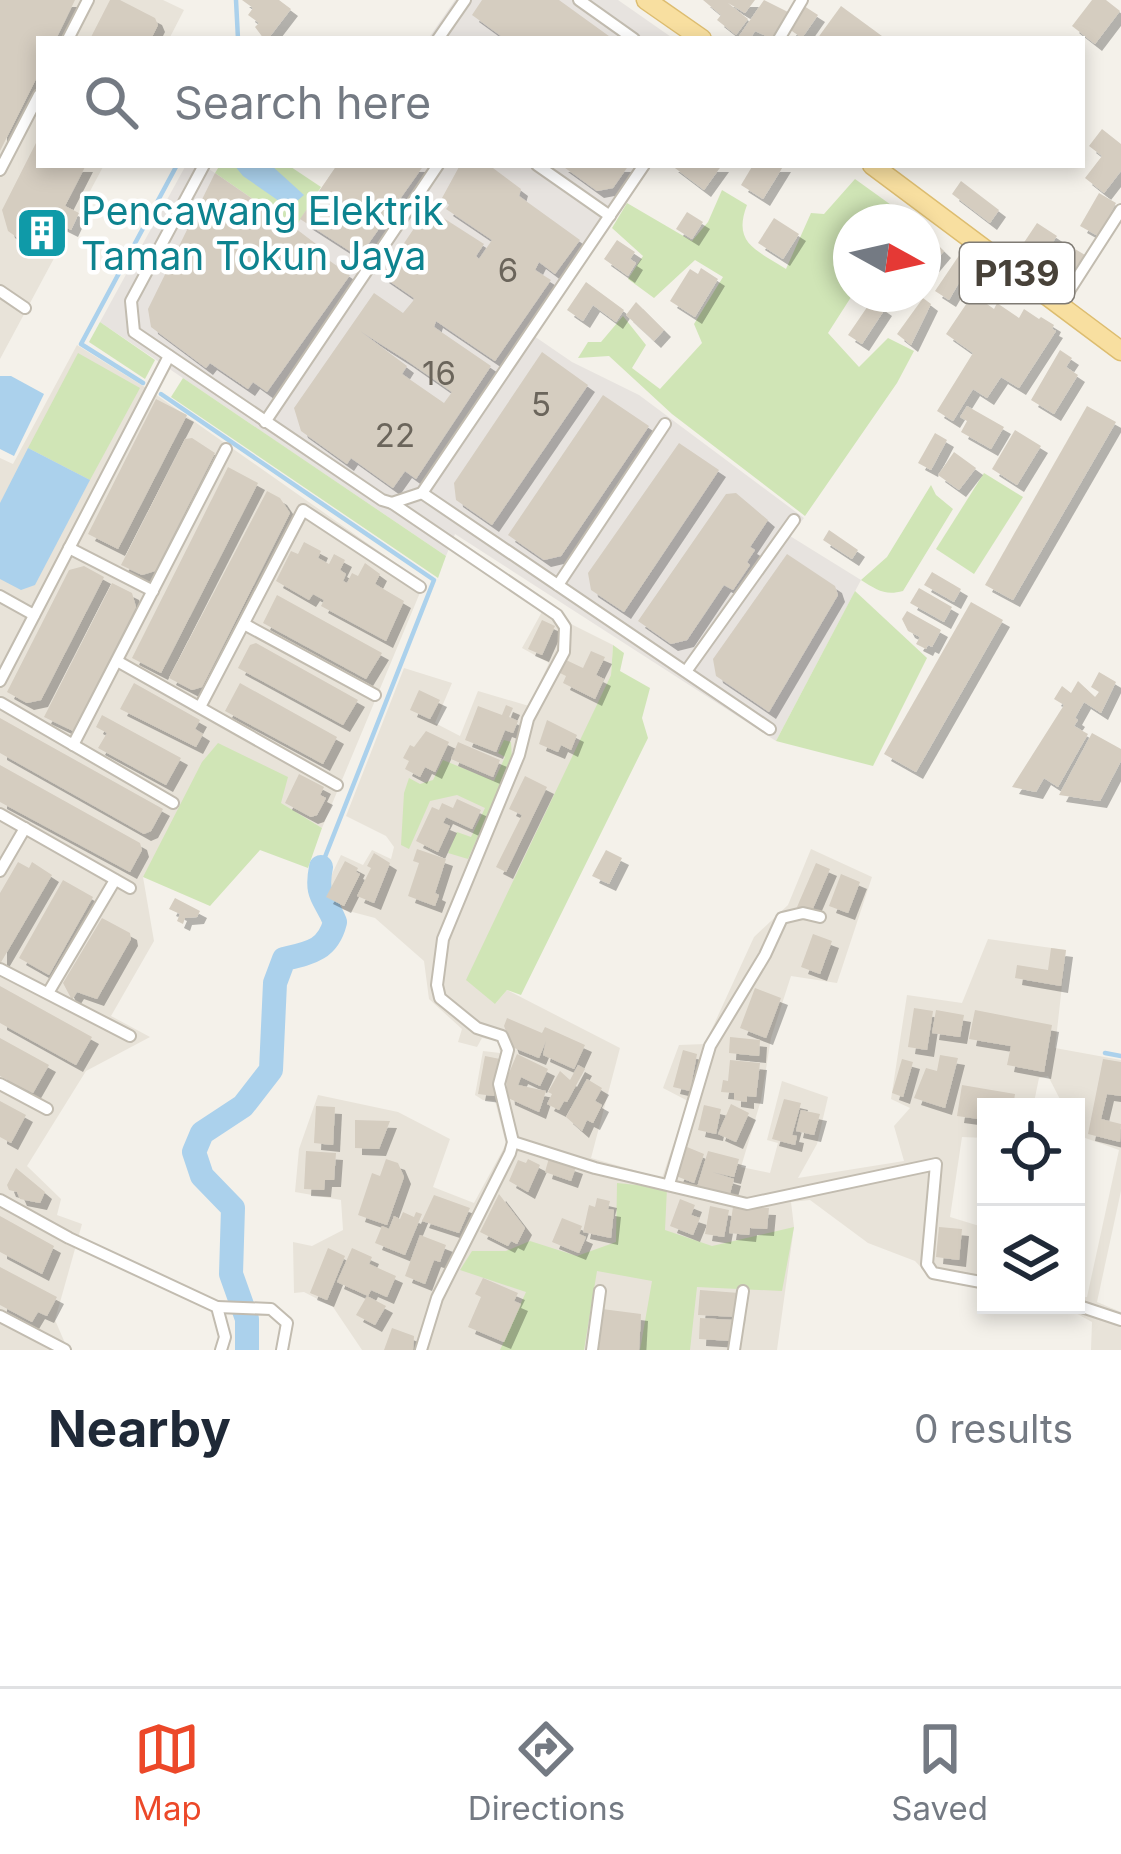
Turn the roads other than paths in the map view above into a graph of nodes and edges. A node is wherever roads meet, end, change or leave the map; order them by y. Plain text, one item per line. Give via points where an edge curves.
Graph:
1 (88, 0) edge
2 (465, 0) edge
3 (579, 0) edge
4 (646, 0) edge
5 (802, 0) edge
6 (70, 36) edge
7 (440, 36) edge
8 (630, 36) edge
9 (698, 36) edge
10 (781, 36) edge
11 (36, 101) edge
12 (202, 168) edge
13 (436, 168) edge
14 (540, 168) edge
15 (642, 168) edge
16 (876, 168) edge
17 (0, 170) edge
18 (1121, 210) edge
19 (610, 216) junction
20 (0, 291) edge
21 (1060, 305) junction
22 (26, 308) dead end
23 (1121, 351) edge
24 (170, 356) junction
25 (265, 422) junction
26 (665, 424) dead end
27 (226, 449) dead end
28 (422, 493) junction
29 (392, 503) junction
30 (794, 520) dead end
31 (69, 548) junction
32 (558, 585) junction
33 (420, 587) dead end
34 (153, 591) junction
35 (0, 596) edge
36 (34, 616) junction
37 (244, 623) junction
38 (117, 661) junction
39 (687, 670) junction
40 (0, 681) edge
41 (374, 695) dead end
42 (1, 704) edge
43 (200, 707) junction
44 (770, 729) dead end
45 (73, 745) junction
46 (337, 784) dead end
47 (173, 802) dead end
48 (0, 814) edge
49 (25, 829) junction
50 (0, 872) edge
51 (115, 880) junction
52 (130, 888) dead end
53 (820, 916) dead end
54 (0, 969) edge
55 (48, 993) junction
56 (130, 1036) dead end
57 (0, 1084) edge
58 (47, 1109) dead end
59 (513, 1142) junction
60 (669, 1184) junction
61 (0, 1200) edge
62 (977, 1281) edge
63 (600, 1291) dead end
64 (743, 1292) dead end
65 (218, 1307) junction
66 (1085, 1308) edge
67 (0, 1316) edge
68 (1121, 1320) edge
69 (62, 1348) edge
70 (221, 1350) edge
71 (282, 1350) edge
72 (421, 1350) edge
73 (592, 1350) edge
74 (734, 1350) edge

1 - 6 street
2 - 7 street
3 - 8 street
4 - 9 main road
5 - 10 street
11 - 17 street
12 - 24 street via 130,301 134,332
13 - 25 street
14 - 19 street
15 - 19 street
16 - 21 main road, P139
18 - 21 street
19 - 28 street
20 - 22 street
21 - 23 main road, P139
24 - 25 street
24 - 31 street
25 - 29 street
26 - 32 street
27 - 34 street
28 - 29 street
28 - 32 street
29 - 59 street via 565,627 564,652 528,719 443,939 437,985 453,1010 502,1036 508,1050 500,1084
30 - 39 street
31 - 34 street
31 - 36 street
32 - 39 street
33 - 37 street via 303,510
34 - 38 street
35 - 36 street
36 - 40 street
37 - 41 street
37 - 43 street
38 - 43 street
38 - 45 street
39 - 44 street
42 - 45 street
43 - 46 street
45 - 47 street
48 - 49 street
49 - 50 street
49 - 51 street
51 - 52 street
51 - 55 street
53 - 60 street via 782,918 710,1046
54 - 55 street
55 - 56 street
57 - 58 street
59 - 60 street
59 - 72 street via 437,1298
60 - 62 street via 759,1204 935,1164 927,1264 933,1273
61 - 65 street
63 - 73 street
64 - 74 street
65 - 70 street
65 - 71 street via 272,1309 287,1323
66 - 68 street
67 - 69 street

